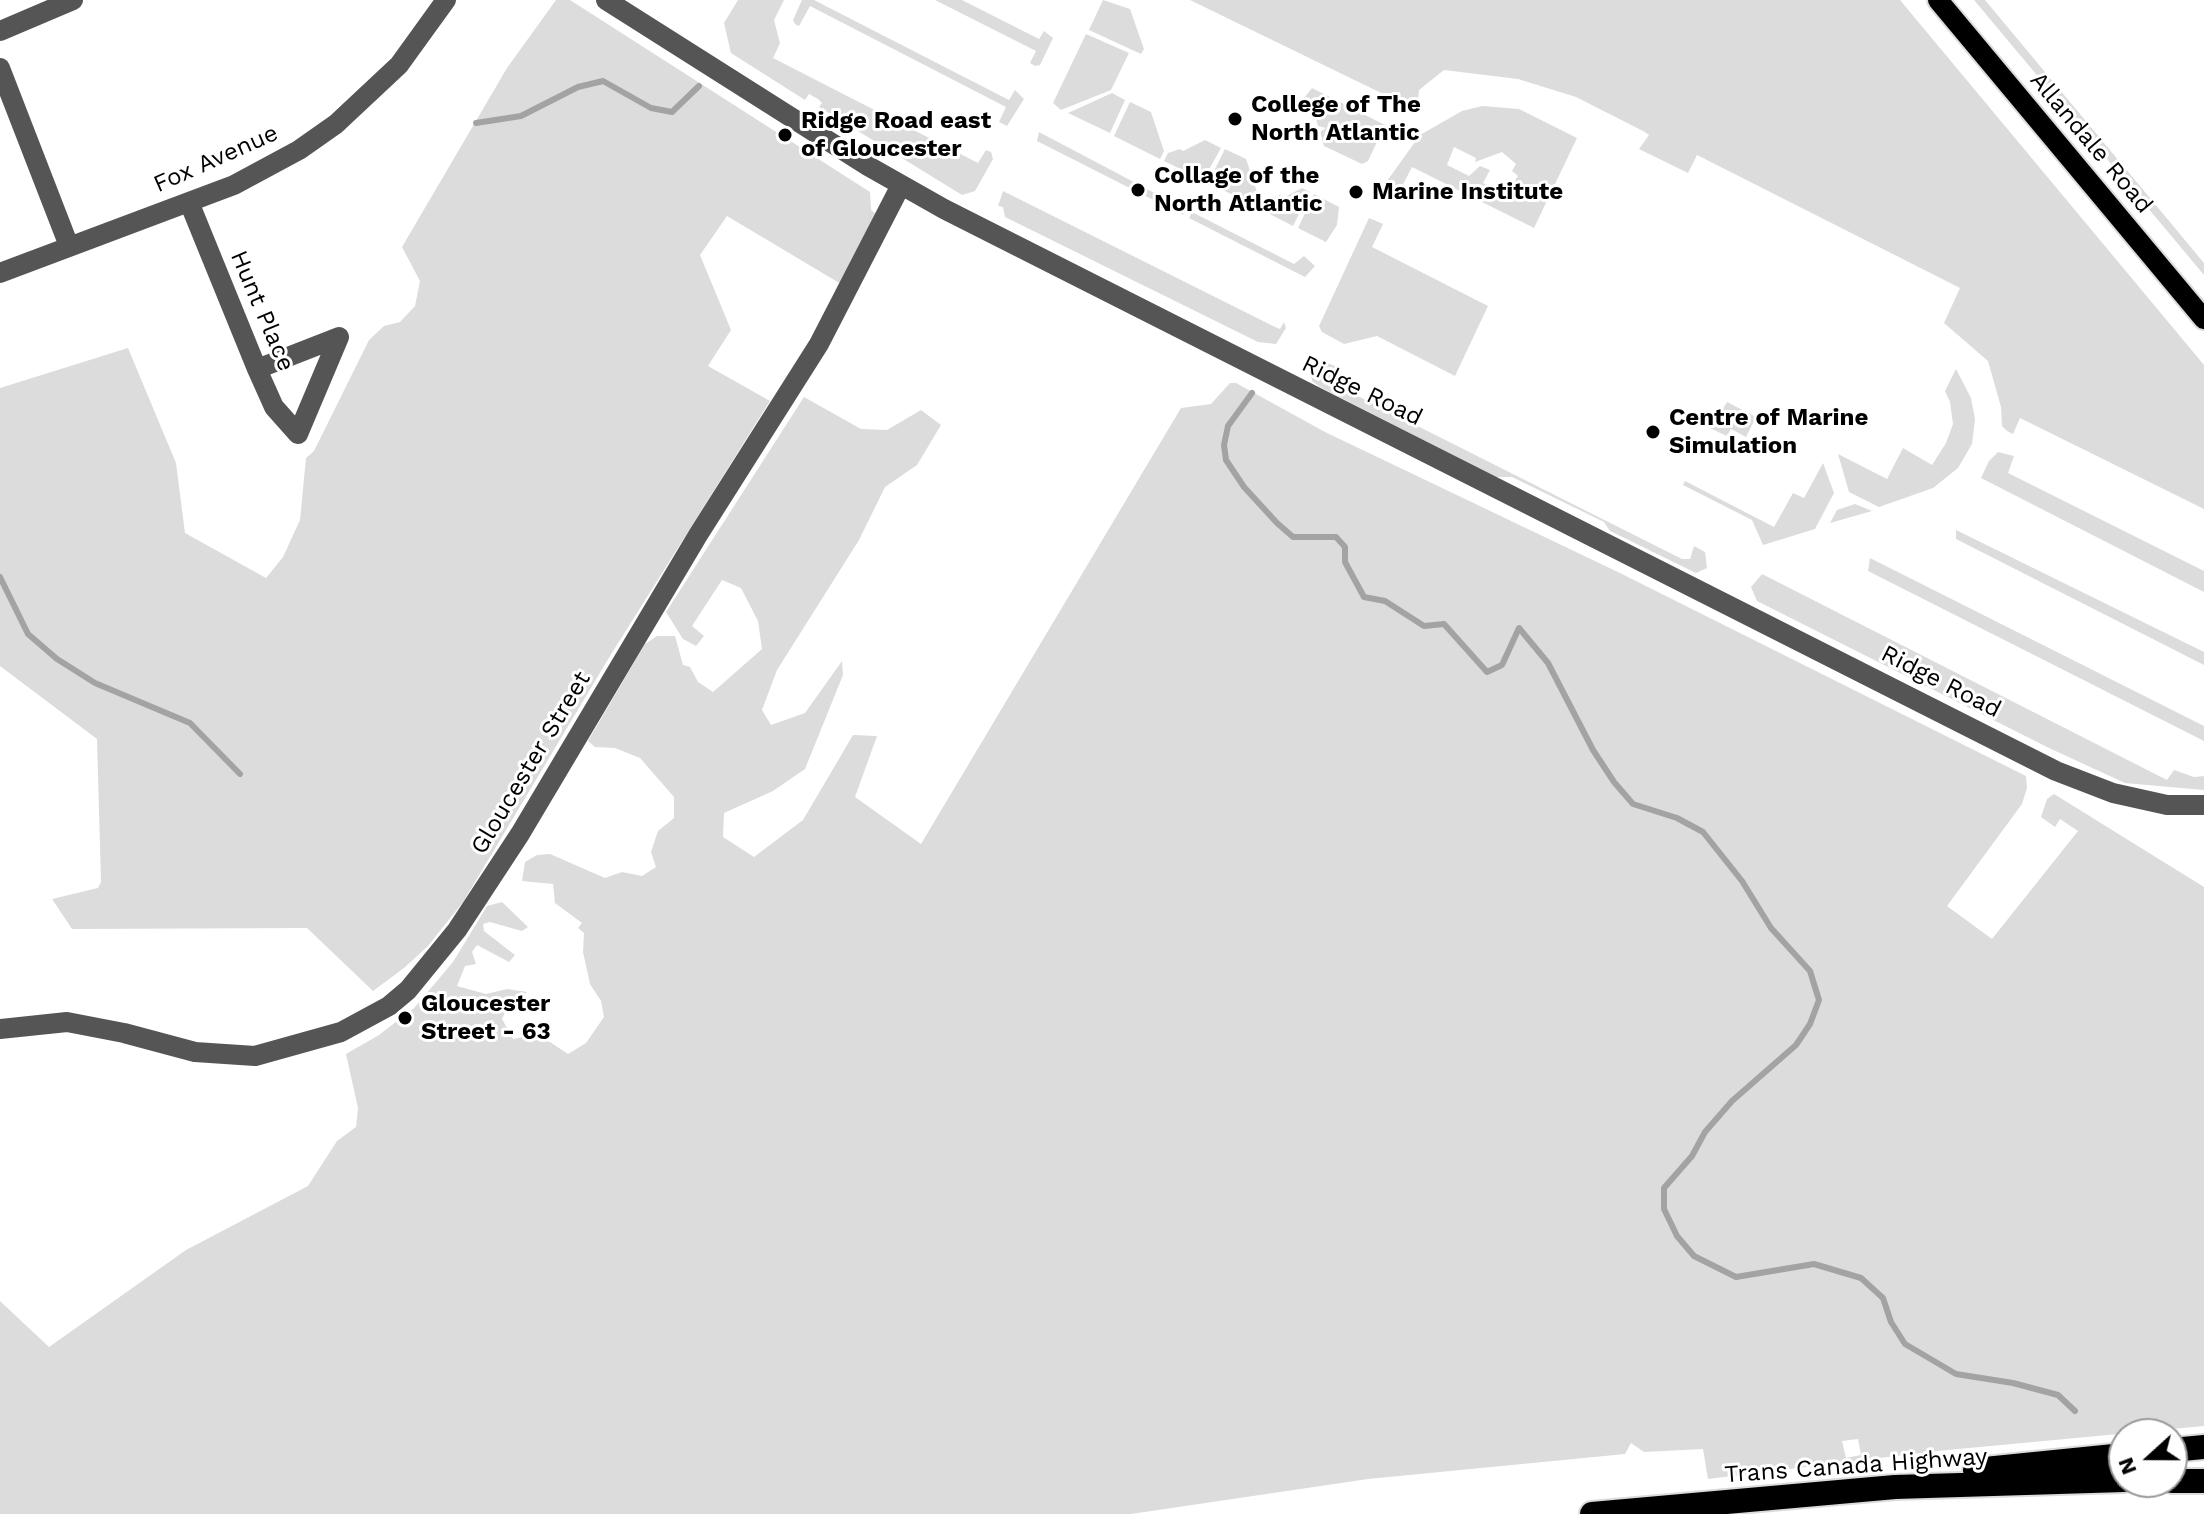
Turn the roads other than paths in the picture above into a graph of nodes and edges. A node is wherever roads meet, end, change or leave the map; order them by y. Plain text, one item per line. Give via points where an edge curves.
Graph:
1 (73, 0) edge
2 (446, 0) edge
3 (606, 0) edge
4 (1938, 0) edge
5 (0, 31) edge
6 (0, 68) edge
7 (901, 185) junction
8 (189, 202) junction
9 (69, 246) junction
10 (0, 273) edge
11 (2204, 319) edge
12 (257, 369) junction
13 (2204, 805) edge
14 (0, 1029) edge
15 (2108, 1457) edge
16 (2108, 1480) edge
17 (1895, 1487) junction
18 (1592, 1514) edge

1 - 5 street
2 - 8 street, Fox Avenue via 399,65 336,124 234,185
3 - 7 street, Ridge Road
4 - 11 main road, Allandale Road
6 - 9 street
7 - 13 street, Ridge Road via 2056,771 2113,793 2167,805
7 - 14 street, Gloucester Street via 819,344 520,834 463,922 408,990 341,1032 255,1056 195,1052 67,1022
8 - 9 street, Fox Avenue
8 - 12 street, Hunt Place
9 - 10 street, Fox Avenue
12 - 12 street, Hunt Place via 274,407 298,434 339,337
15 - 17 highway via 1909,1476
16 - 17 highway, Trans Canada Highway
17 - 18 highway, Trans Canada Highway

